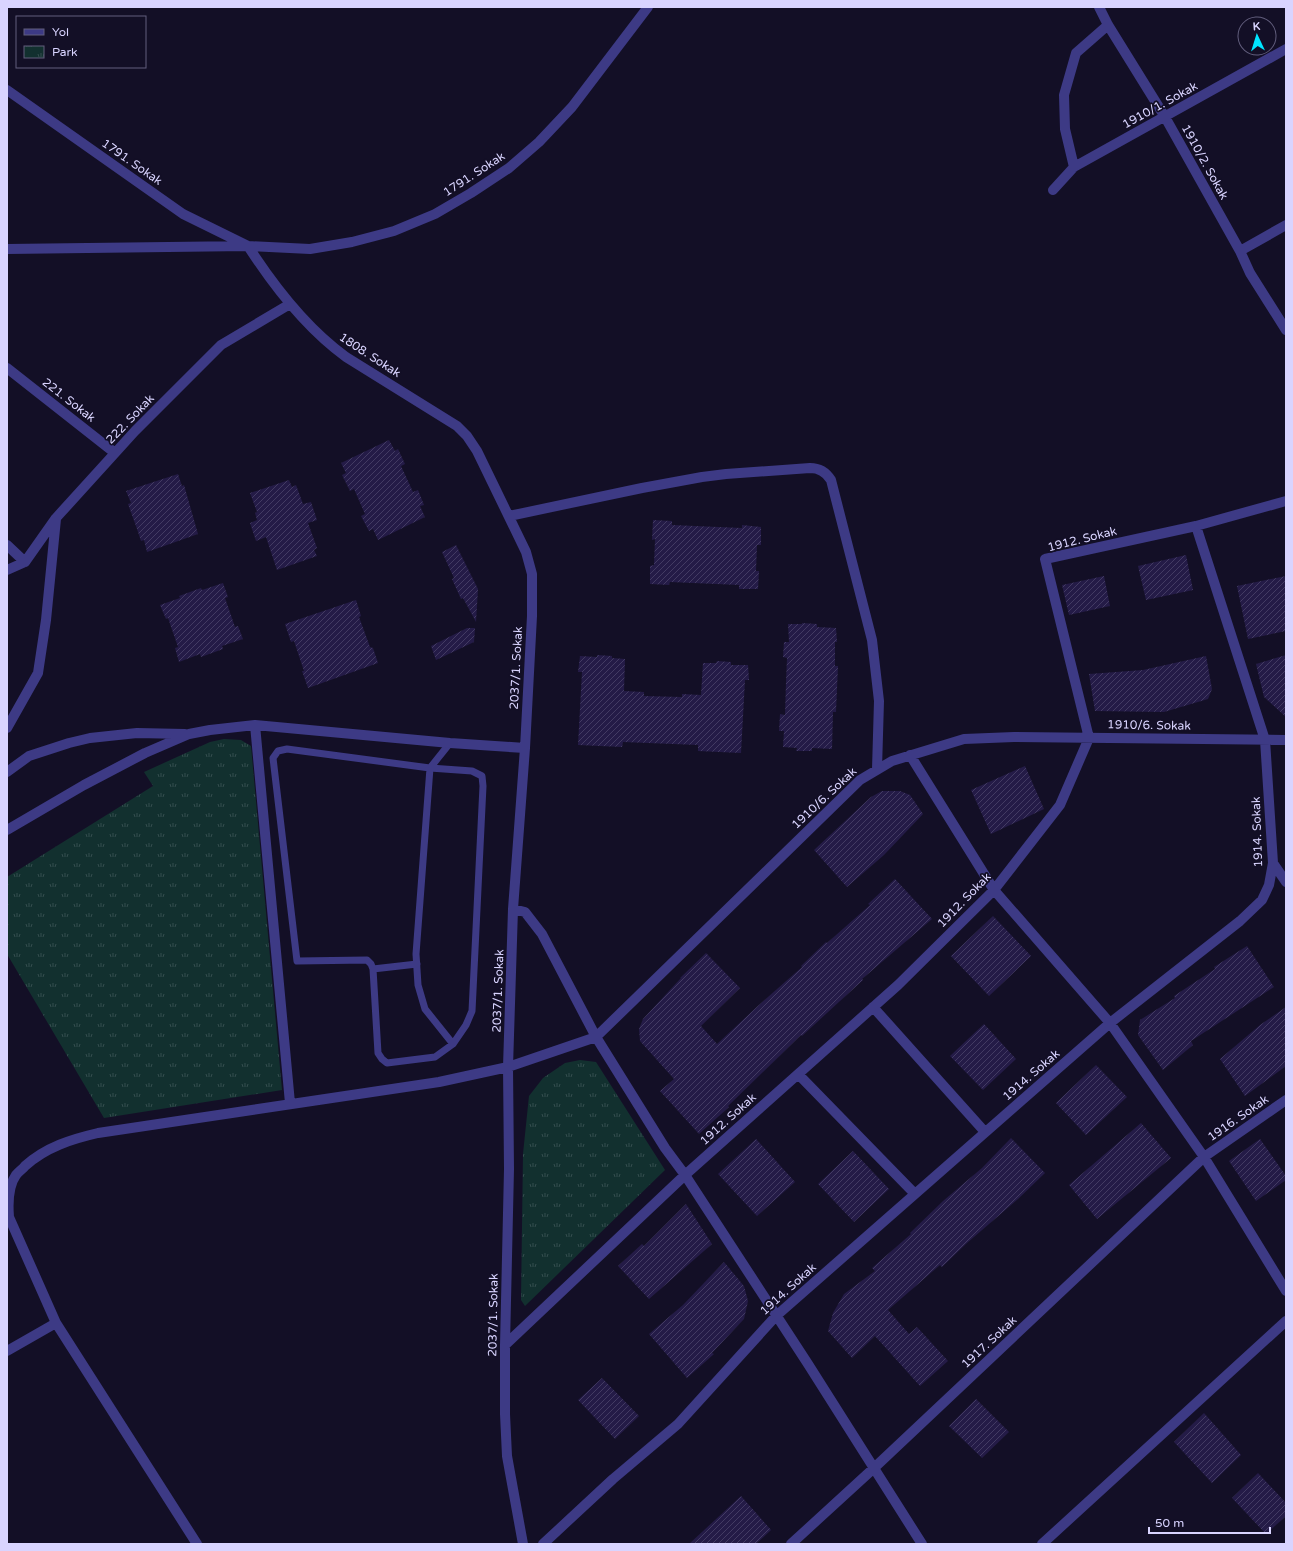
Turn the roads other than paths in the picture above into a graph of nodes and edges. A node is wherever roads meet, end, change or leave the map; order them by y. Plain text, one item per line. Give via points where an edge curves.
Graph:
1 (648, 7) edge
2 (1102, 8) edge
3 (1108, 25) junction
4 (1286, 49) edge
5 (7, 90) edge
6 (1165, 117) junction
7 (1074, 167) junction
8 (1053, 190) dead end
9 (1286, 225) edge
10 (248, 246) junction
11 (7, 249) edge
12 (1240, 251) junction
13 (290, 304) junction
14 (1286, 330) edge
15 (7, 368) edge
16 (477, 451) joint
17 (115, 453) junction
18 (1286, 500) edge
19 (509, 516) junction
20 (56, 518) junction
21 (1196, 526) junction
22 (7, 545) edge
23 (25, 562) junction
24 (7, 570) edge
25 (255, 725) junction
26 (7, 728) edge
27 (188, 734) junction
28 (1089, 738) junction
29 (1264, 740) junction
30 (1286, 740) edge
31 (450, 742) junction
32 (525, 748) junction
33 (910, 755) junction
34 (430, 768) junction
35 (877, 769) junction
36 (7, 772) edge
37 (7, 830) edge
38 (1273, 863) junction
39 (1286, 882) edge
40 (994, 890) junction
41 (513, 910) junction
42 (417, 964) junction
43 (373, 969) junction
44 (873, 1007) junction
45 (1110, 1023) junction
46 (596, 1037) junction
47 (453, 1044) junction
48 (508, 1067) junction
49 (798, 1074) junction
50 (1286, 1100) edge
51 (290, 1103) junction
52 (985, 1132) junction
53 (1204, 1157) junction
54 (685, 1175) junction
55 (915, 1194) junction
56 (8, 1215) edge
57 (1286, 1291) edge
58 (776, 1316) junction
59 (1286, 1321) edge
60 (56, 1323) junction
61 (505, 1345) junction
62 (7, 1351) edge
63 (874, 1468) junction
64 (197, 1544) edge
65 (522, 1544) edge
66 (543, 1544) edge
67 (791, 1544) edge
68 (922, 1544) edge
69 (1042, 1544) edge

1 - 10 street, 1791. Sokak via 572,107 509,168 471,193 435,214 394,231 352,242 310,249
2 - 3 street, 1910/2. Sokak
3 - 6 street, 1910/2. Sokak
3 - 7 street via 1076,52 1064,95 1065,129
4 - 6 street, 1910/1. Sokak
5 - 10 street, 1791. Sokak via 184,214
6 - 7 street, 1910/1. Sokak
6 - 12 street, 1910/2. Sokak
7 - 8 street, 1910/1. Sokak
9 - 12 street
10 - 11 street, 1791. Sokak
10 - 13 street, 1808. Sokak
12 - 14 street, 1910/2. Sokak via 1250,273
13 - 16 street, 1808. Sokak via 330,346 457,426
13 - 17 street, 222. Sokak via 221,344
15 - 17 street, 221. Sokak
16 - 19 street, 2037/1. Sokak
17 - 20 street, 222. Sokak
18 - 21 street, 1912. Sokak
19 - 32 street, 2037/1. Sokak via 526,552 532,574
19 - 35 street via 642,488 714,476 810,468 824,472 831,480 872,640 879,701
20 - 23 street, 222. Sokak
20 - 26 street via 38,673
21 - 28 street, 1912. Sokak via 1045,559
21 - 29 street, 1914. Sokak
22 - 23 street
23 - 24 street
25 - 27 street
25 - 31 street
25 - 51 street
27 - 36 street via 137,733 69,742 29,756
27 - 37 street via 84,785
28 - 29 street, 1910/6. Sokak
28 - 33 street, 1910/6. Sokak via 1014,737 964,740
28 - 40 street, 1912. Sokak via 1060,805
29 - 30 street, 1910/6. Sokak
29 - 38 street, 1914. Sokak
31 - 32 street
31 - 34 lane
32 - 41 street, 2037/1. Sokak
33 - 35 street, 1910/6. Sokak
33 - 40 street
34 - 42 lane via 416,946
34 - 43 lane via 287,749 278,751 273,758 297,961 367,960
34 - 47 lane via 472,771 482,776 483,782 473,1006 470,1017
35 - 46 street, 1910/6. Sokak via 860,780
38 - 39 street
38 - 45 street, 1914. Sokak via 1270,885 1262,900 1234,926
40 - 44 street, 1912. Sokak
40 - 45 street
41 - 46 street via 525,912 542,934
41 - 48 street, 2037/1. Sokak
42 - 43 lane
42 - 47 lane via 418,984 424,1009
43 - 47 lane via 378,1052 382,1059 387,1063 435,1057
44 - 49 street, 1912. Sokak
44 - 52 street
45 - 52 street, 1914. Sokak
45 - 53 street
46 - 48 street
46 - 54 street via 665,1148
48 - 51 street via 439,1082
48 - 61 street, 2037/1. Sokak via 509,1169
49 - 54 street, 1912. Sokak
49 - 55 street
50 - 53 street, 1916. Sokak
51 - 56 street via 72,1139 49,1149 16,1175 8,1204
52 - 55 street, 1914. Sokak
53 - 57 street
53 - 63 street, 1917. Sokak
54 - 58 street
54 - 61 street, 1912. Sokak
55 - 58 street, 1914. Sokak
56 - 60 street
58 - 63 street
58 - 66 street, 1914. Sokak via 678,1424 613,1479
59 - 69 street
60 - 62 street
60 - 64 street
61 - 65 street, 2037/1. Sokak via 508,1456
63 - 67 street, 1917. Sokak
63 - 68 street

